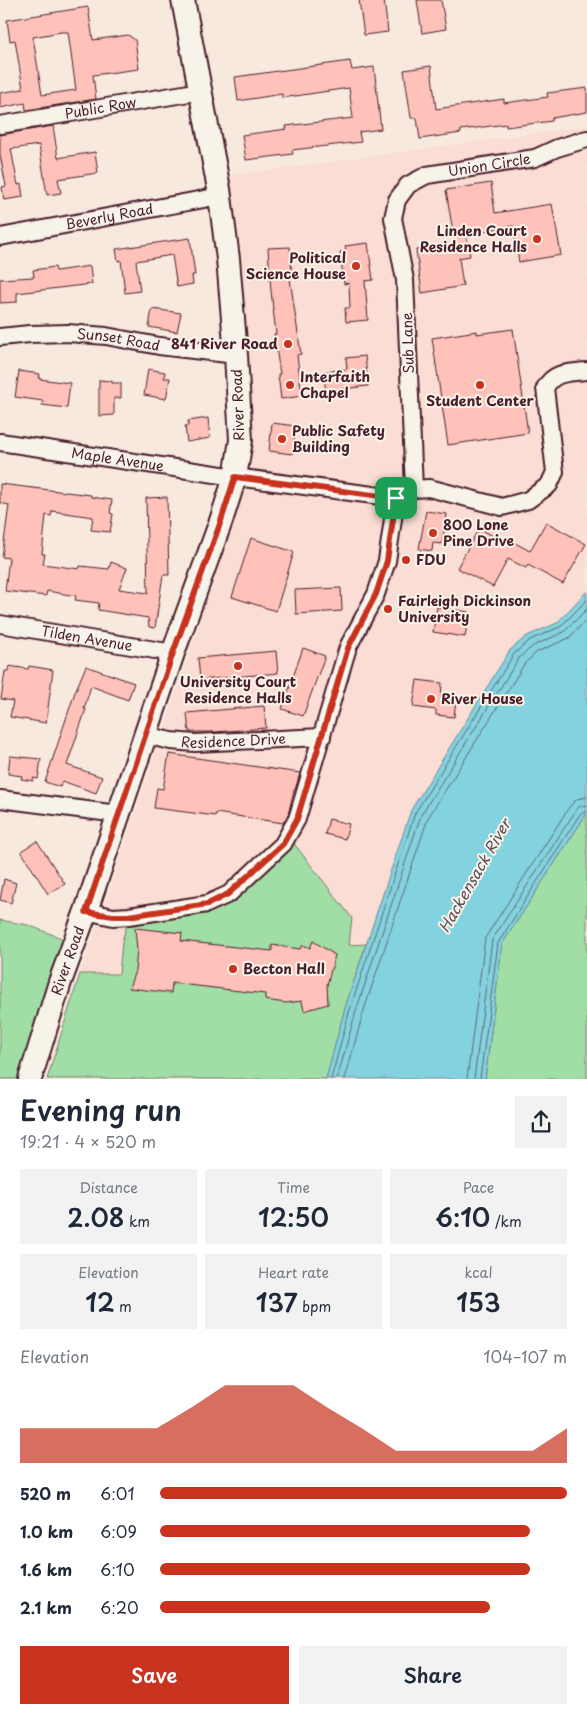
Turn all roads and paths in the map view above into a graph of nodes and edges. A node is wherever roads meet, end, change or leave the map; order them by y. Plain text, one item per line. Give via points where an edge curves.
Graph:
1 (183, 0) edge
2 (201, 91) junction
3 (0, 125) edge
4 (587, 139) edge
5 (220, 196) junction
6 (397, 200) joint
7 (0, 237) edge
8 (0, 337) edge
9 (236, 355) junction
10 (587, 370) edge
11 (0, 442) edge
12 (235, 477) junction
13 (414, 489) junction
14 (396, 498) junction
15 (0, 624) edge
16 (173, 653) junction
17 (145, 735) junction
18 (322, 736) junction
19 (0, 798) edge
20 (118, 814) junction
21 (86, 912) junction
22 (30, 1079) edge

1 - 2 main road, River Road
2 - 3 street, Public Row
2 - 5 main road, River Road
4 - 6 street, Union Circle via 534,158 427,175 408,185
5 - 7 street, Beverly Road
5 - 9 main road, River Road
6 - 13 street, Sub Lane via 393,218 405,280
8 - 9 street, Sunset Road via 30,334 106,336
9 - 12 main road, River Road via 240,440
10 - 13 street via 556,376 545,388 555,472 549,485 528,500 502,507 429,488
11 - 12 street, Maple Avenue
12 - 14 street, Maple Avenue
12 - 16 main road, River Road
13 - 14 street
14 - 18 street via 387,561 376,594 348,648
15 - 16 street, Tilden Avenue
16 - 17 main road, River Road
17 - 18 street, Residence Drive via 195,743
17 - 20 main road, River Road
18 - 21 street via 297,819 283,844 228,894 208,904 135,915
19 - 20 street
20 - 21 main road, River Road
21 - 22 main road, River Road

